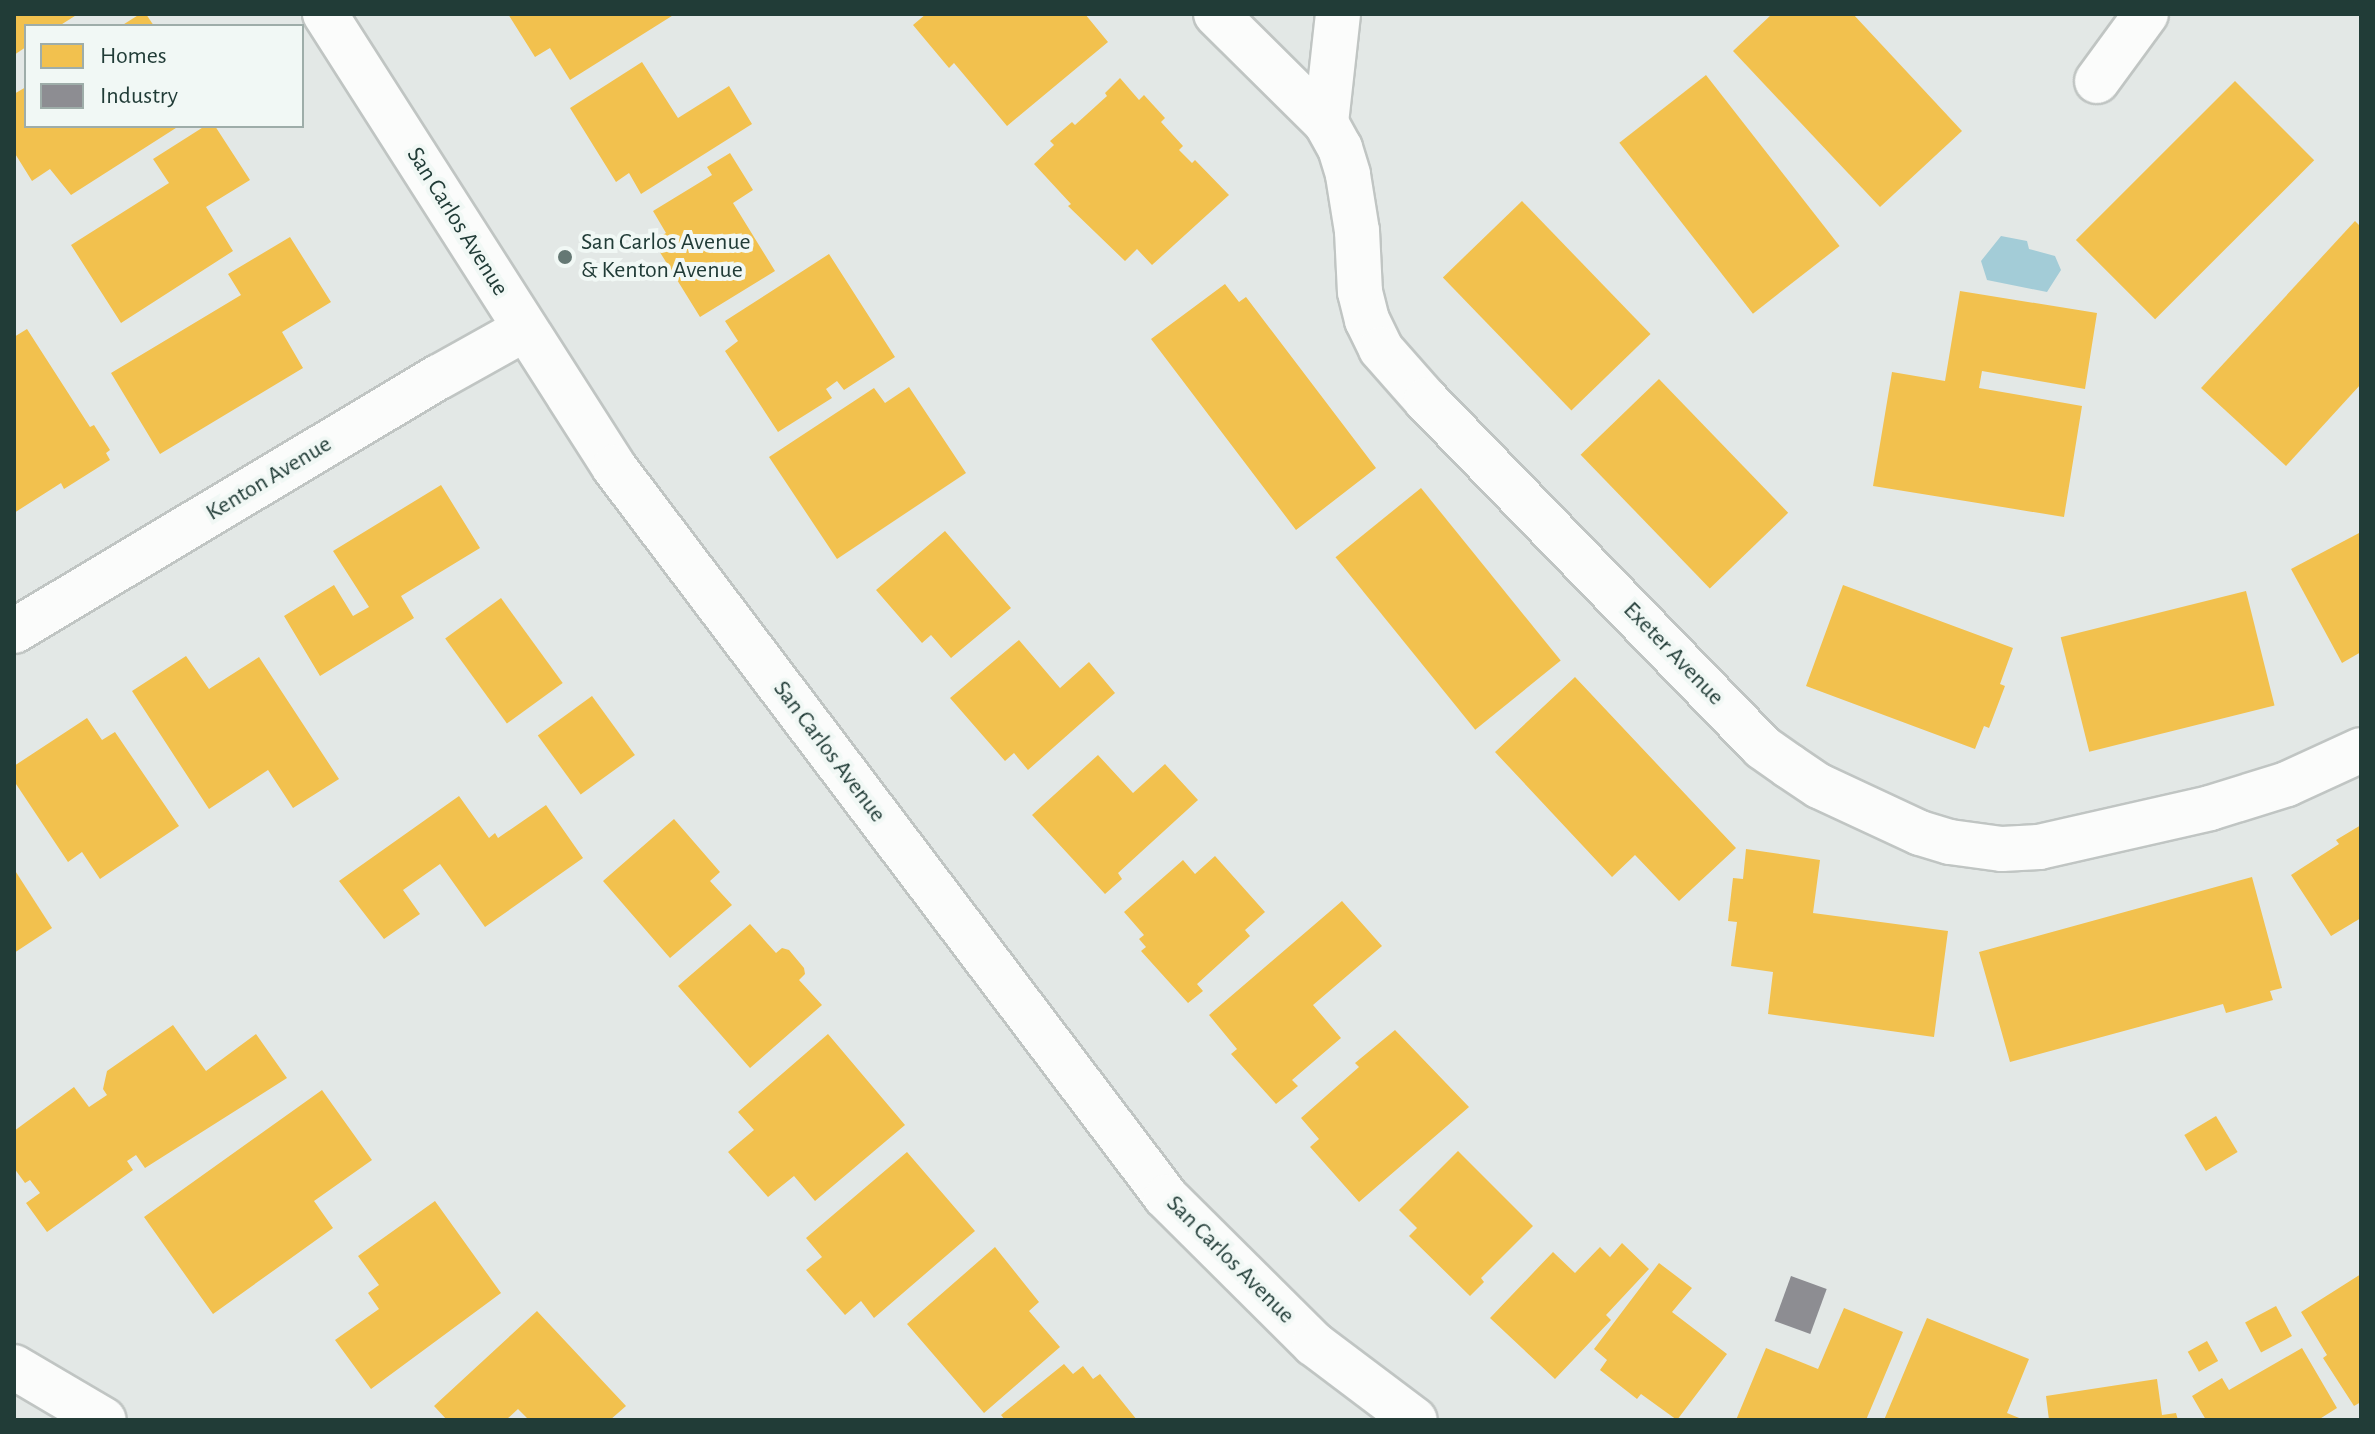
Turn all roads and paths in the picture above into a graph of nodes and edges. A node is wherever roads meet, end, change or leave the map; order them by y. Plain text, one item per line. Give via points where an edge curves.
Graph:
1 (325, 14) edge
2 (1216, 14) edge
3 (1338, 14) edge
4 (2146, 14) edge
5 (2097, 81) dead end
6 (1326, 123) junction
7 (525, 329) junction
8 (14, 631) edge
9 (2361, 750) edge
10 (14, 1367) edge
11 (104, 1420) edge
12 (1415, 1420) edge

1 - 7 street, San Carlos Avenue
2 - 6 street
3 - 6 street
4 - 5 street
6 - 9 street, Exeter Avenue via 1348,175 1360,292 1381,349 1762,747 1819,786 1950,842 2002,849 2039,847 2255,795
7 - 8 street, Kenton Avenue
7 - 12 street, San Carlos Avenue via 614,467 1166,1197 1314,1344
10 - 11 street

